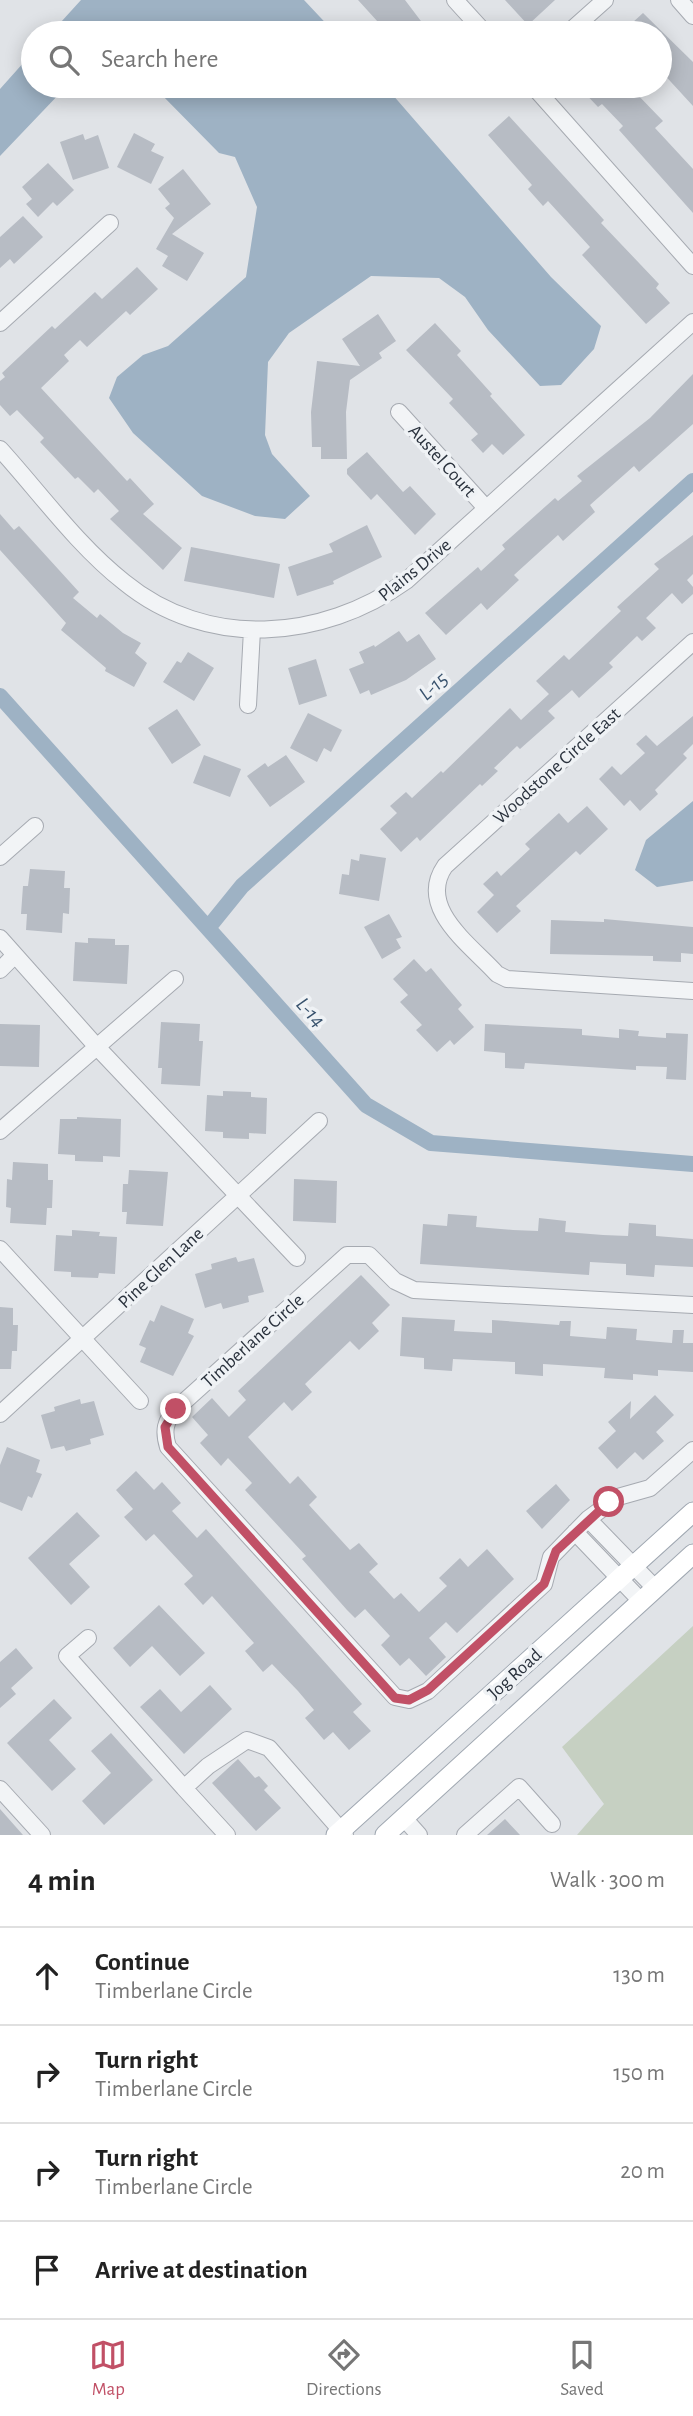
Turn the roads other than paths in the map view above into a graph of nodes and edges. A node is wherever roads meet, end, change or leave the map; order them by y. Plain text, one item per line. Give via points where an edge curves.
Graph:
1 (456, 0) edge
2 (606, 0) edge
3 (679, 0) edge
4 (693, 16) edge
5 (474, 21) edge
6 (582, 21) edge
7 (544, 98) edge
8 (110, 223) dead end
9 (693, 266) edge
10 (693, 322) edge
11 (0, 323) edge
12 (399, 412) dead end
13 (0, 449) edge
14 (486, 508) junction
15 (252, 630) junction
16 (693, 642) edge
17 (248, 705) dead end
18 (35, 826) dead end
19 (0, 857) edge
20 (0, 938) edge
21 (15, 954) junction
22 (0, 970) edge
23 (175, 979) dead end
24 (693, 991) edge
25 (97, 1047) junction
26 (319, 1121) dead end
27 (0, 1132) edge
28 (238, 1195) junction
29 (0, 1249) edge
30 (297, 1258) dead end
31 (693, 1305) edge
32 (81, 1339) junction
33 (140, 1401) dead end
34 (0, 1414) edge
35 (693, 1450) edge
36 (693, 1511) edge
37 (588, 1519) junction
38 (575, 1532) junction
39 (693, 1554) edge
40 (634, 1564) junction
41 (619, 1578) junction
42 (648, 1594) junction
43 (88, 1638) dead end
44 (184, 1787) junction
45 (0, 1789) edge
46 (403, 1817) junction
47 (552, 1824) dead end
48 (341, 1833) edge
49 (42, 1835) edge
50 (227, 1835) edge
51 (385, 1835) edge
52 (419, 1835) edge
53 (465, 1835) edge

1 - 5 street
2 - 6 street
3 - 4 street
7 - 9 street
8 - 11 street
10 - 14 street, Plains Drive
12 - 14 street, Austel Court
13 - 15 street, Plains Drive via 124,582 169,610 198,621
14 - 15 street, Plains Drive via 406,581 361,609 301,628
15 - 17 street
16 - 24 street, Woodstone Circle East via 445,866 435,886 439,908 453,927 497,974 511,980
18 - 19 street
20 - 21 street
21 - 22 street
21 - 25 street
23 - 25 street
25 - 27 street
25 - 28 street
26 - 28 street, Pine Glen Lane
28 - 30 street
28 - 32 street, Pine Glen Lane
29 - 32 street
31 - 38 street, Timberlane Circle via 414,1290 404,1287 369,1255 347,1255 176,1409 165,1427 168,1447 395,1698 419,1697 438,1682 544,1584 551,1557
32 - 33 street
32 - 34 street, Pine Glen Lane
35 - 37 street, Timberlane Circle via 650,1488 618,1496
36 - 40 main road, Jog Road
37 - 38 street, Timberlane Circle
37 - 40 street
38 - 41 street
39 - 42 main road, Jog Road
40 - 41 main road, Jog Road
40 - 42 street
41 - 42 street
41 - 48 main road, Jog Road
42 - 46 main road, Jog Road
43 - 44 street via 67,1656
44 - 48 street via 247,1740 269,1748
44 - 50 street
45 - 49 street
46 - 51 main road, Jog Road
46 - 52 street
47 - 53 street via 519,1787

